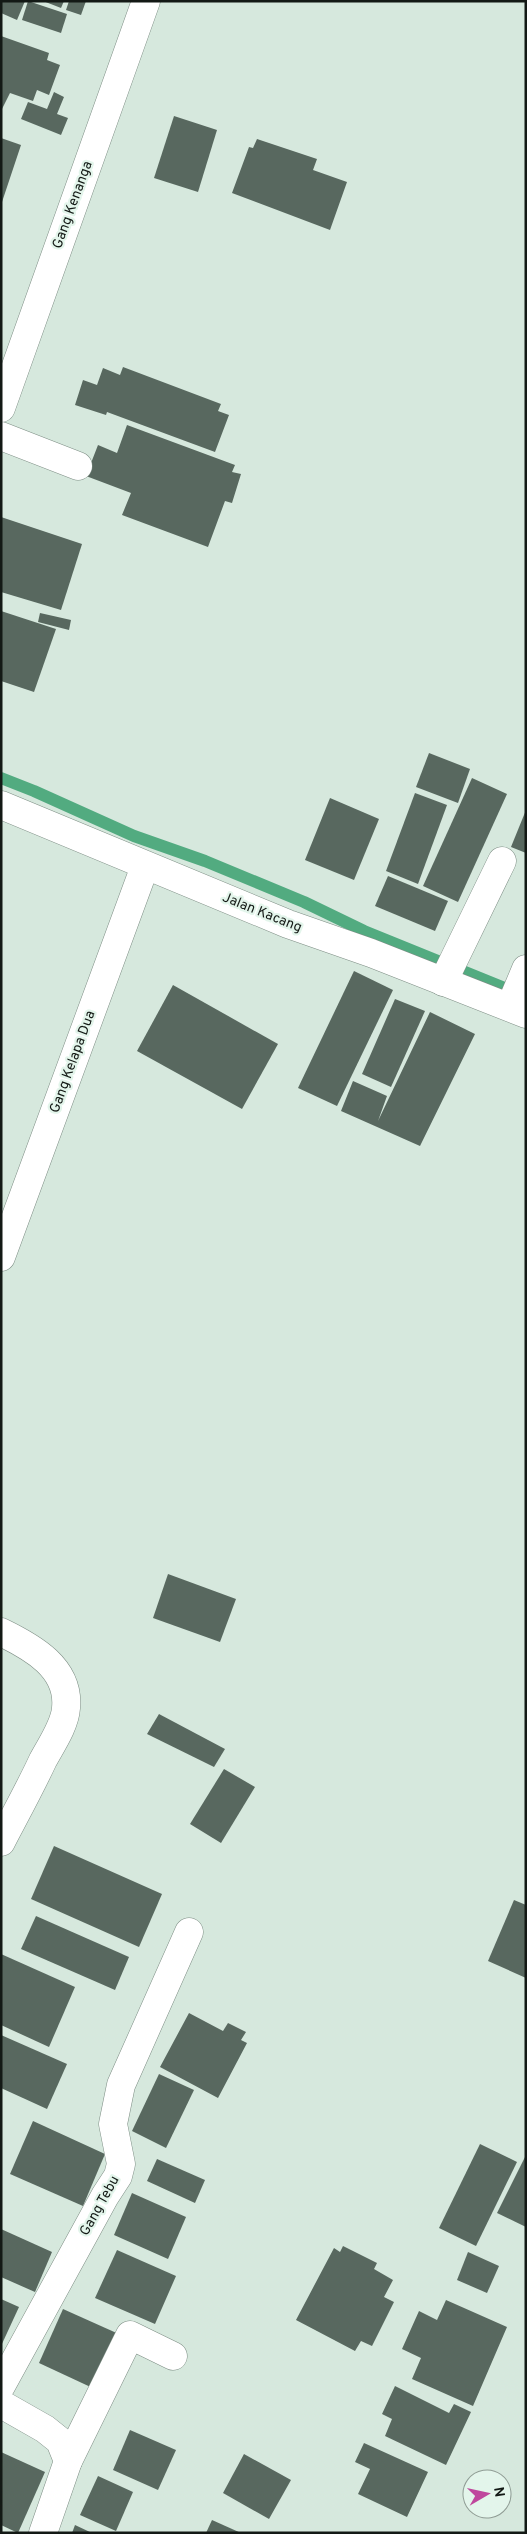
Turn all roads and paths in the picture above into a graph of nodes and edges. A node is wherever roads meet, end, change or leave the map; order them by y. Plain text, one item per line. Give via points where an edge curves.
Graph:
1 (146, 1) edge
2 (1, 408) edge
3 (1, 436) edge
4 (78, 466) dead end
5 (1, 806) edge
6 (502, 861) dead end
7 (145, 866) junction
8 (449, 969) junction
9 (520, 991) edge
10 (1, 1257) edge
11 (1, 1632) edge
12 (1, 1842) edge
13 (189, 1932) dead end
14 (173, 2356) dead end
15 (1, 2386) edge
16 (1, 2404) edge
17 (68, 2461) junction
18 (44, 2533) edge

1 - 2 street, Gang Kenanga
3 - 4 street
5 - 7 street, Jalan Kacang
6 - 8 street
7 - 8 street, Jalan Kacang via 288,924 371,953
7 - 10 street, Gang Kelapa Dua
8 - 9 street, Jalan Kacang
11 - 12 street via 37,1652 51,1664 66,1694 66,1710 54,1740
13 - 15 street, Gang Tebu via 121,2085 113,2124 121,2164 118,2176
14 - 17 street via 130,2334
16 - 17 street via 60,2441
17 - 18 street

